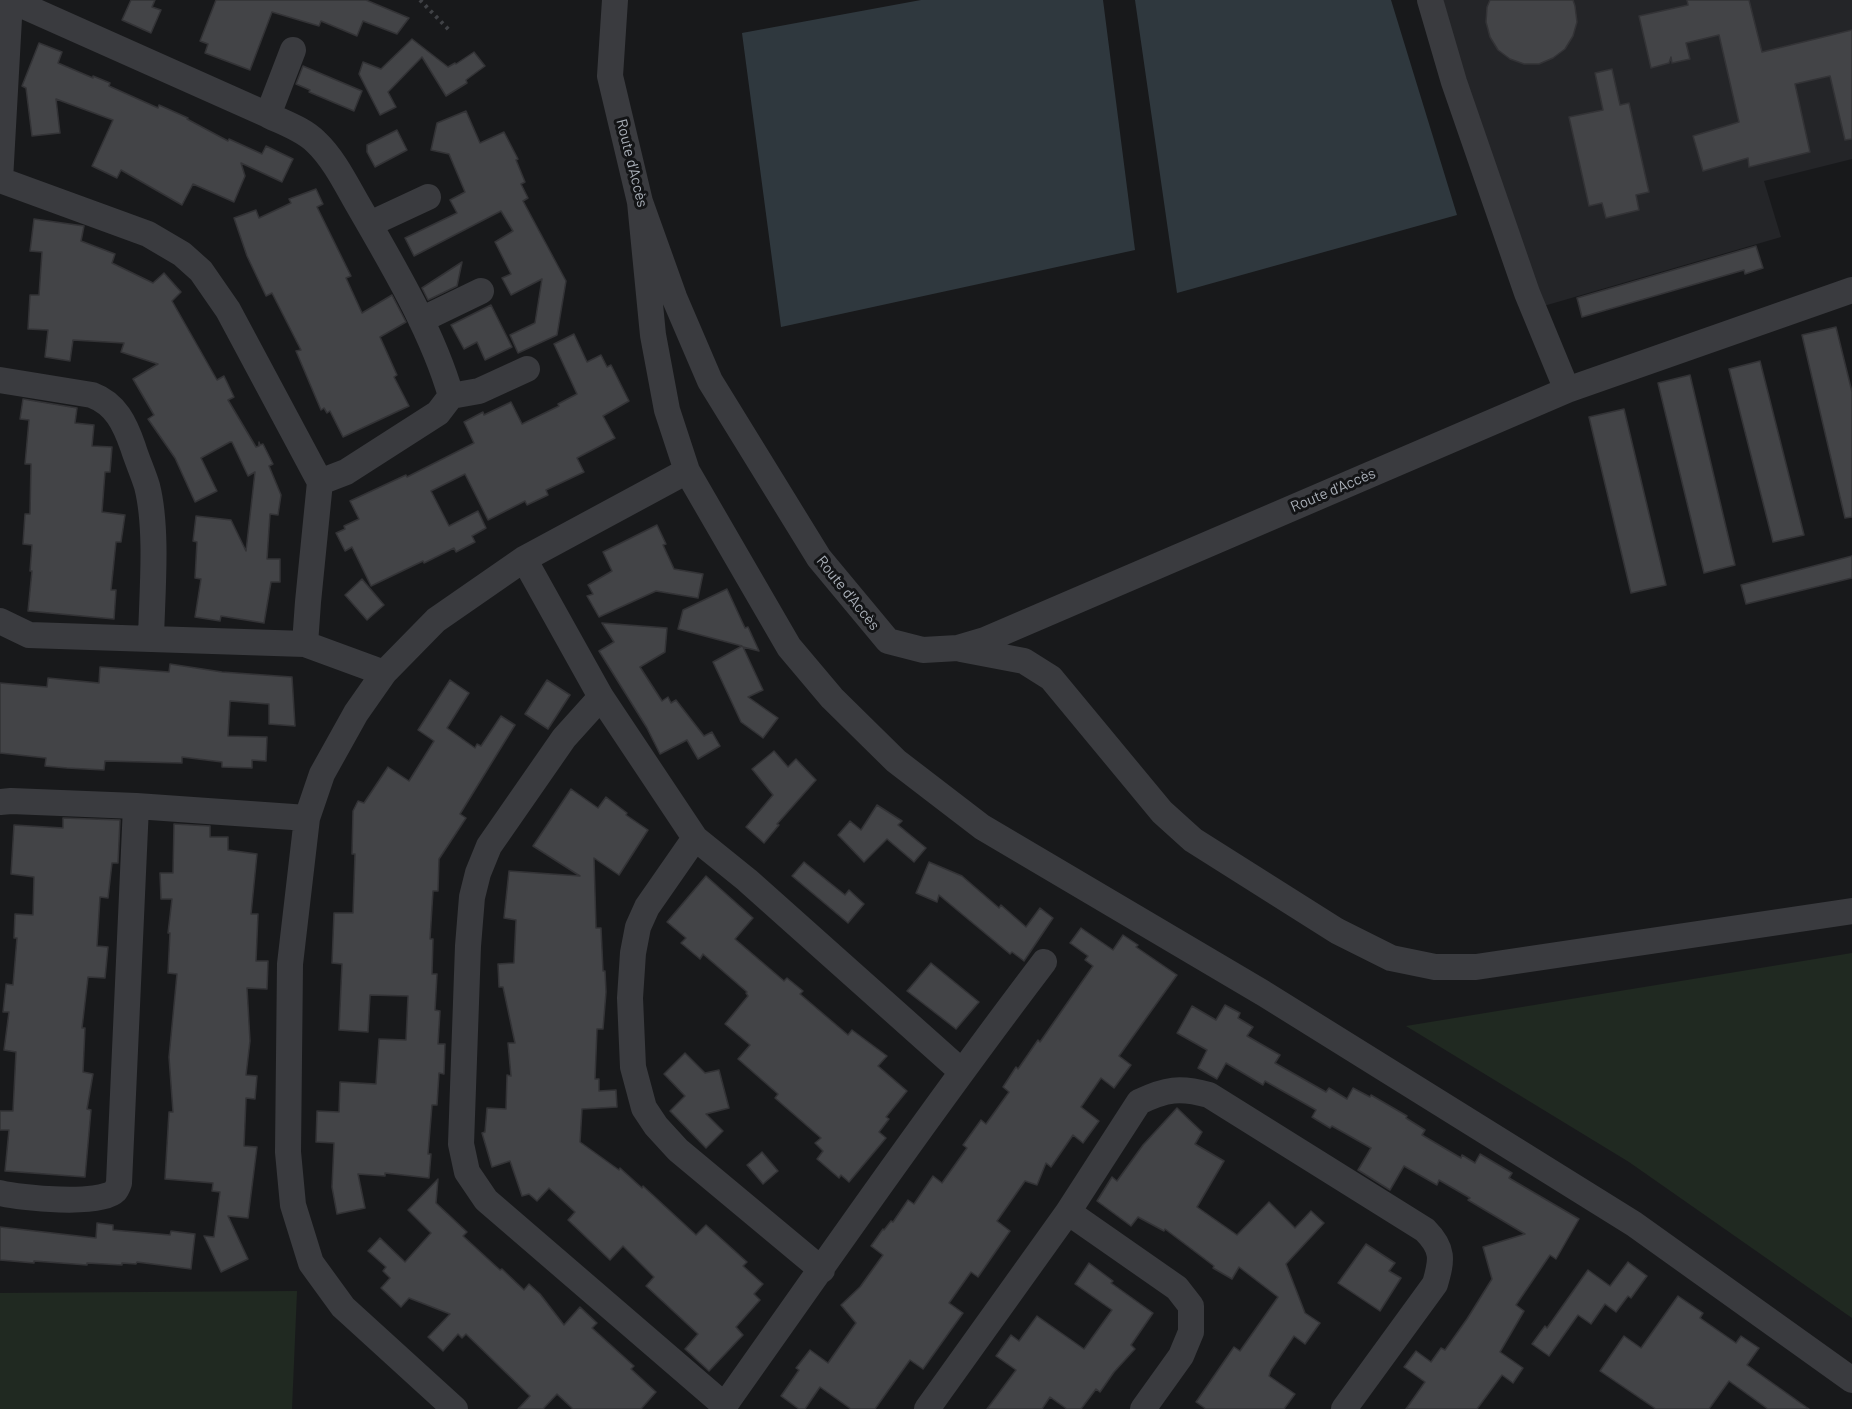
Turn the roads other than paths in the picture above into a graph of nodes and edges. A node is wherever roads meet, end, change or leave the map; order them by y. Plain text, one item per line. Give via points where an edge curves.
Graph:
1 (10, 0) edge
2 (615, 0) edge
3 (1430, 0) edge
4 (293, 50) dead end
5 (268, 115) junction
6 (0, 180) edge
7 (428, 197) dead end
8 (640, 202) junction
9 (369, 224) junction
10 (1852, 290) edge
11 (481, 291) dead end
12 (421, 320) junction
13 (527, 369) dead end
14 (0, 380) edge
15 (1567, 390) junction
16 (451, 396) junction
17 (687, 471) junction
18 (320, 483) junction
19 (524, 559) junction
20 (0, 621) edge
21 (151, 639) junction
22 (306, 644) junction
23 (958, 648) junction
24 (384, 674) junction
25 (601, 698) junction
26 (0, 802) edge
27 (136, 806) junction
28 (307, 818) junction
29 (695, 838) junction
30 (1852, 911) edge
31 (1044, 962) dead end
32 (961, 1071) junction
33 (0, 1193) edge
34 (1068, 1212) junction
35 (822, 1270) junction
36 (1852, 1380) edge
37 (723, 1407) edge
38 (455, 1409) edge
39 (927, 1409) edge
40 (1143, 1409) edge
41 (1344, 1409) edge

1 - 5 street
1 - 6 street
2 - 8 street, Route d'Accès via 610,76
3 - 15 street via 1527,293
4 - 5 street
5 - 9 street via 316,141
6 - 18 street via 148,234 182,254 201,271 228,310
7 - 9 street
8 - 17 street via 653,335 667,410
8 - 23 street, Route d'Accès via 710,381 819,558 888,641 923,650
9 - 12 street
10 - 15 street, Route d'Accès
11 - 12 street
12 - 16 street
13 - 16 street via 479,391
14 - 21 street via 67,389 103,399 126,426 147,487 153,529
15 - 23 street, Route d'Accès via 985,640
16 - 18 street via 438,413 346,472
17 - 19 street
17 - 36 street via 789,647 832,698 896,761 982,827 1263,993 1634,1224
18 - 22 street
19 - 24 street via 436,620
19 - 25 street
20 - 21 street via 29,635
21 - 22 street
22 - 24 street
23 - 30 street via 1024,661 1051,678 1162,812 1193,840 1337,931 1391,958 1435,967 1476,967
24 - 28 street via 356,712 328,764
25 - 29 street
25 - 37 street via 564,738 489,846 478,873 468,946 461,1144 467,1172 486,1200
26 - 27 street
27 - 28 street
27 - 33 street via 119,1183 114,1192 82,1199 19,1198
28 - 38 street via 290,964 288,1152 293,1205 311,1263 343,1307
29 - 32 street
29 - 35 street via 647,907 633,953 633,1067 644,1108 678,1150
31 - 32 street
32 - 35 street
34 - 39 street
34 - 40 street via 1177,1288 1191,1306 1191,1332 1181,1356
34 - 41 street via 1140,1102 1176,1089 1209,1095 1425,1230 1437,1242 1442,1262 1435,1284
35 - 37 street

